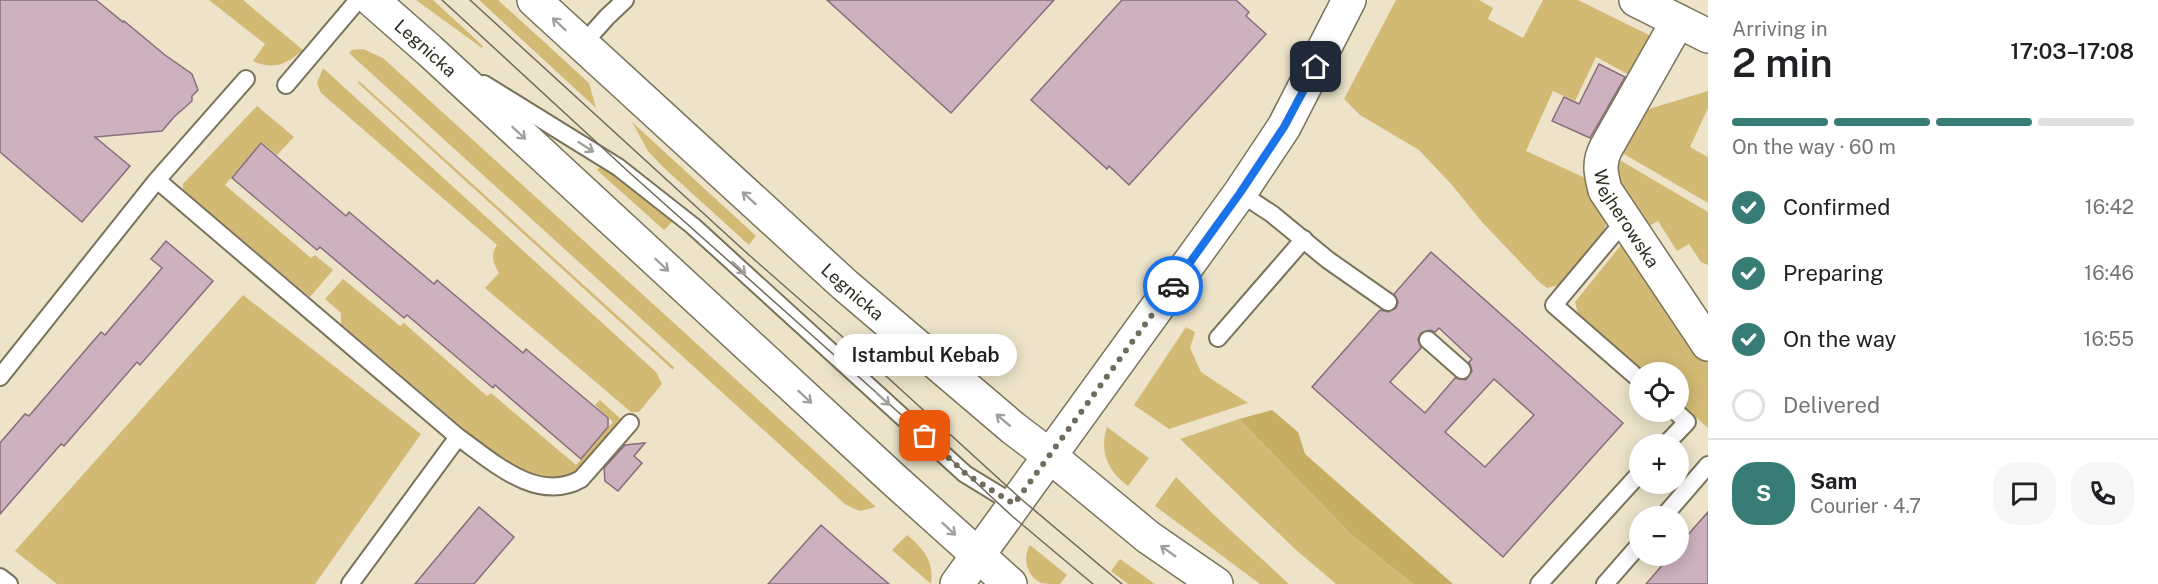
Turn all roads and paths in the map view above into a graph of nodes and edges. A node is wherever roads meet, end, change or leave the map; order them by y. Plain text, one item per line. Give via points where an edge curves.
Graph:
1 (358, 0) edge
2 (372, 0) edge
3 (534, 0) edge
4 (625, 0) edge
5 (1350, 0) edge
6 (1636, 0) edge
7 (1678, 21) junction
8 (1708, 36) edge
9 (582, 45) junction
10 (429, 50) junction
11 (246, 79) dead end
12 (286, 85) dead end
13 (157, 180) junction
14 (1240, 193) junction
15 (1626, 219) junction
16 (1304, 239) junction
17 (1388, 302) dead end
18 (1218, 338) dead end
19 (1428, 340) dead end
20 (1708, 344) edge
21 (1462, 370) dead end
22 (1629, 370) edge
23 (0, 377) edge
24 (1687, 422) edge
25 (630, 423) dead end
26 (1676, 434) edge
27 (458, 437) junction
28 (1050, 456) junction
29 (1708, 465) edge
30 (1629, 485) edge
31 (1014, 504) junction
32 (1673, 506) edge
33 (977, 556) junction
34 (1629, 557) edge
35 (0, 577) edge
36 (9, 584) edge
37 (350, 584) edge
38 (957, 584) edge
39 (1010, 584) edge
40 (1216, 584) edge
41 (1539, 584) edge
42 (1605, 584) edge

1 - 12 lane
2 - 10 main road, Legnicka
9 -> 3 main road, Legnicka
4 - 9 lane
5 - 14 main road via 1284,127
6 - 7 main road
7 - 8 main road
7 - 15 main road, Wejherowska via 1602,155 1600,169 1605,190
28 -> 9 main road, Legnicka via 984,405 845,285
10 -> 31 lane via 618,167 693,226 966,474
10 -> 33 main road, Legnicka
11 - 13 lane
13 - 23 lane
13 - 27 lane
14 - 16 lane
14 - 28 main road
15 - 20 main road, Wejherowska
15 - 22 lane via 1554,305
16 - 17 lane
16 - 18 lane
19 - 21 lane
24 - 26 lane
25 - 27 lane via 581,478 557,488 515,477
27 - 37 lane
28 - 31 main road
40 -> 28 main road, Legnicka via 1148,537
29 - 32 lane
30 - 41 lane
31 - 33 main road
33 - 38 main road
33 - 39 main road, Legnicka
34 - 42 lane
35 - 36 lane

